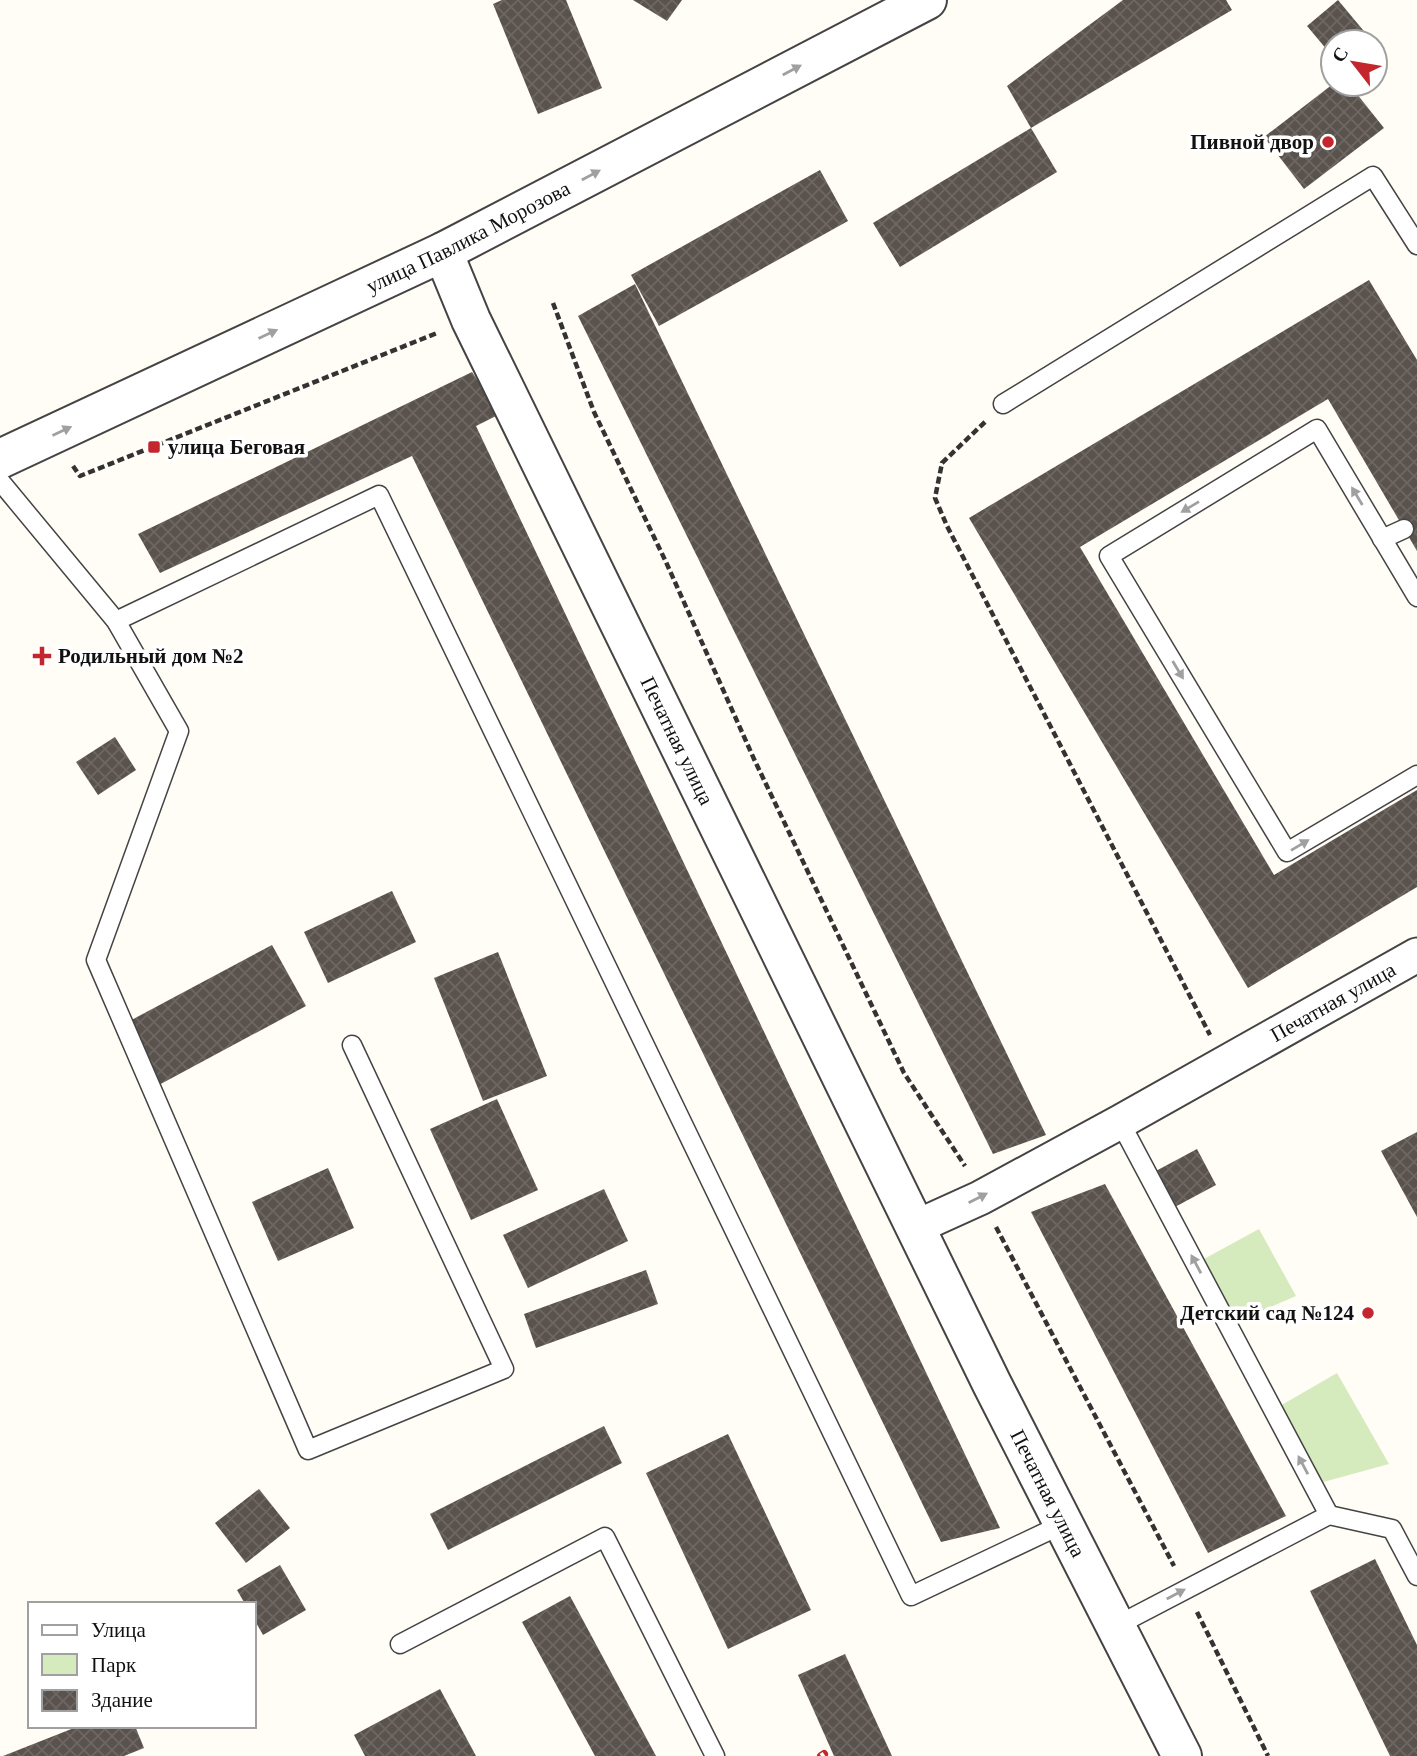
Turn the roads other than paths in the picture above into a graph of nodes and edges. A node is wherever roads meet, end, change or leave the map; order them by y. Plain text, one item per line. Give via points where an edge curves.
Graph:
1 (927, 0) edge
2 (1417, 246) edge
3 (443, 252) junction
4 (1003, 404) road end
5 (0, 459) edge
6 (0, 481) edge
7 (1404, 529) dead end
8 (1382, 539) junction
9 (1417, 597) edge
10 (116, 621) junction
11 (1417, 775) edge
12 (1417, 955) edge
13 (352, 1045) dead end
14 (1120, 1122) junction
15 (916, 1227) junction
16 (1329, 1515) junction
17 (1063, 1524) junction
18 (1417, 1576) edge
19 (1116, 1626) junction
20 (400, 1644) dead end
21 (715, 1756) edge
22 (1182, 1756) edge

3 -> 1 street, улица Павлика Морозова
2 - 4 lane via 1373,176
5 -> 3 street, улица Павлика Морозова
3 - 15 street, Печатная улица via 471,320
6 - 10 lane
7 - 8 lane
8 - 9 lane
8 -> 11 lane via 1317,429 1109,556 1287,852 1390,799
10 - 13 lane via 179,731 96,960 308,1450 504,1369
10 - 17 lane via 379,495 911,1596
12 - 14 street, Печатная улица
15 -> 14 street, Печатная улица via 980,1198
16 -> 14 lane
15 - 17 street, Печатная улица
16 - 18 lane via 1392,1529
19 -> 16 lane
17 - 19 street, Печатная улица
19 - 22 street, Печатная улица
20 - 21 lane via 605,1537

